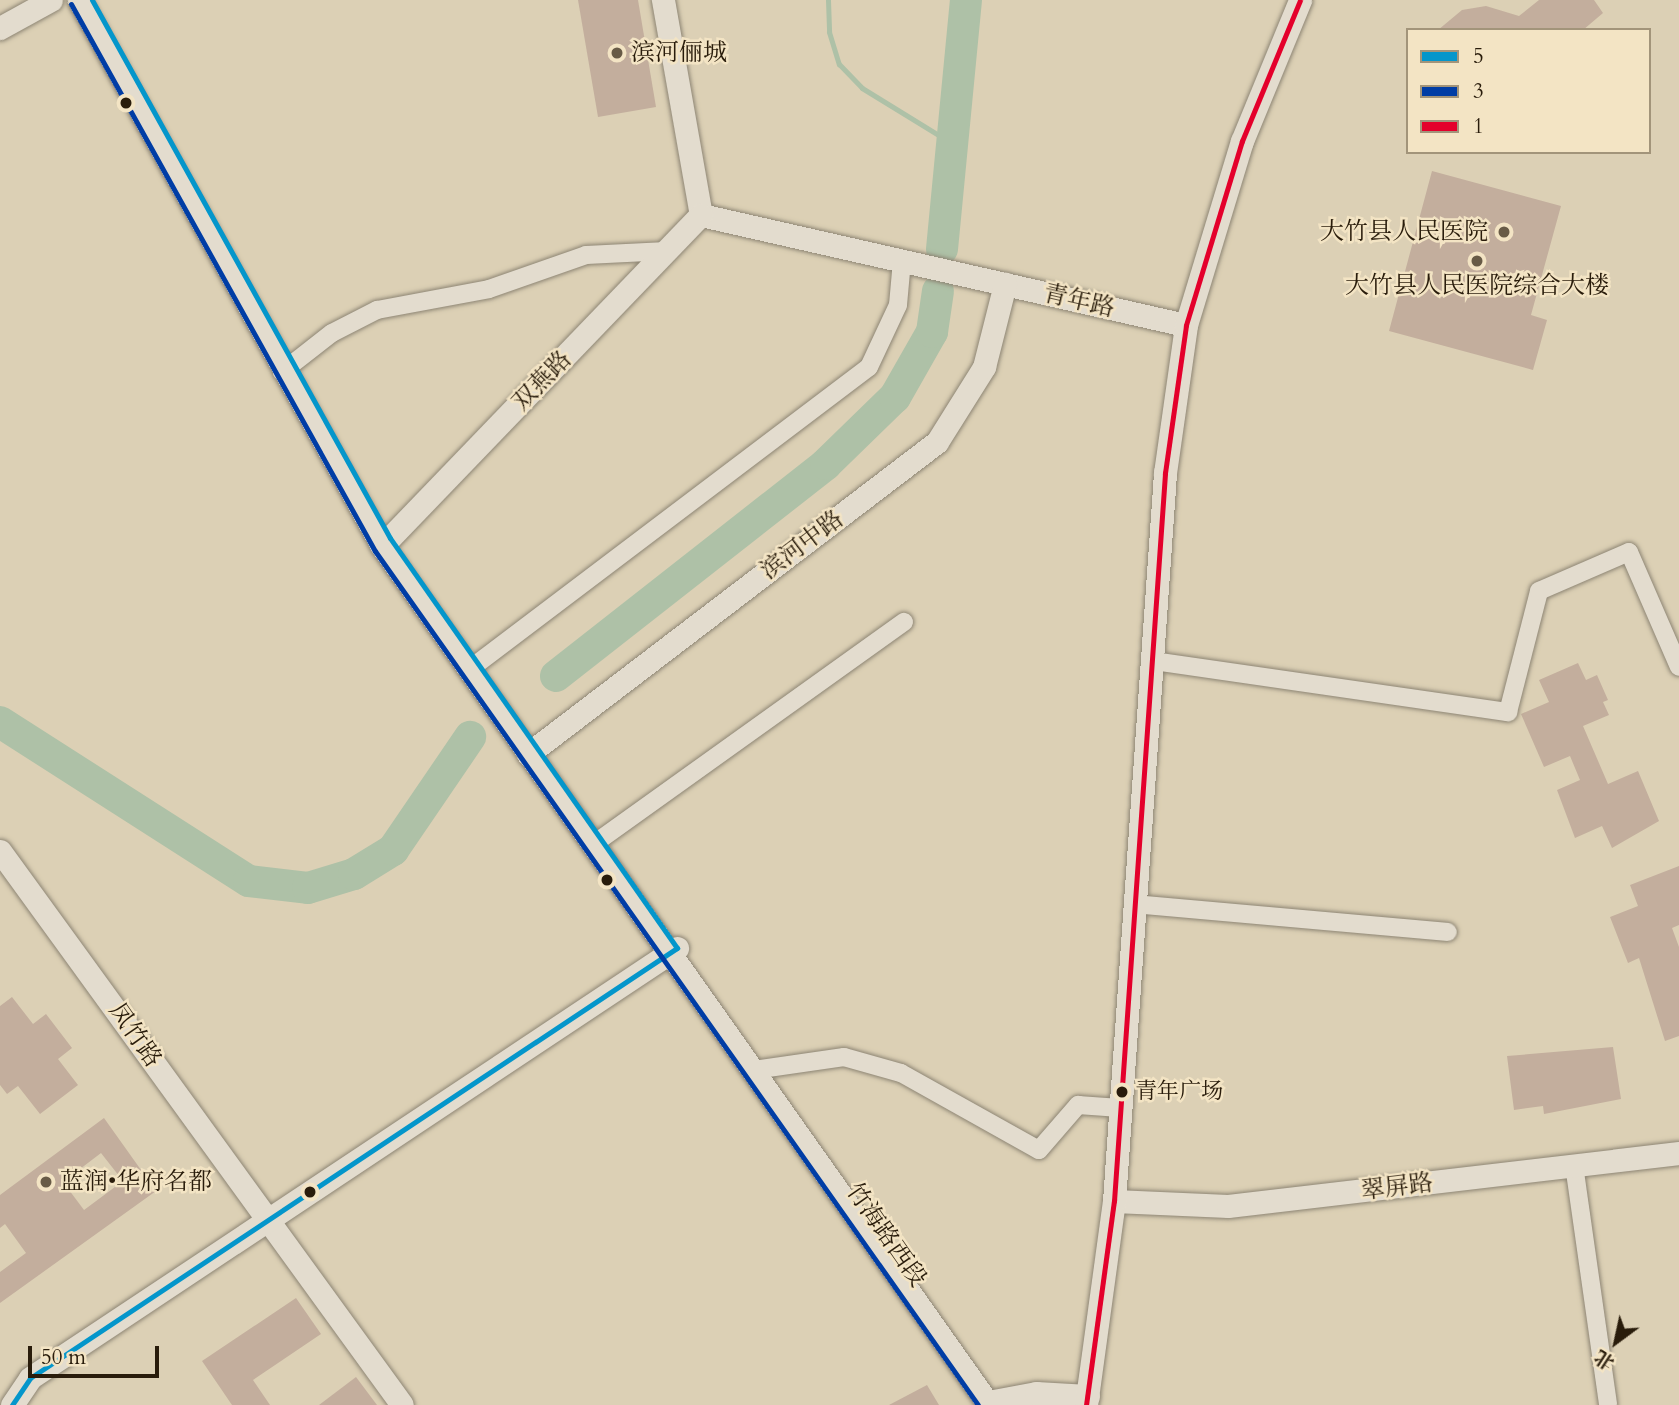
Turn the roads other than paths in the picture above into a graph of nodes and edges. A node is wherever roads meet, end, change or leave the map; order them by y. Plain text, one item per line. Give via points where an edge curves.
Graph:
1 (51, 0) edge
2 (79, 0) edge
3 (92, 0) edge
4 (663, 0) edge
5 (1300, 0) edge
6 (0, 28) edge
7 (701, 215) junction
8 (667, 251) junction
9 (902, 260) junction
10 (1005, 284) junction
11 (1186, 325) junction
12 (287, 370) junction
13 (386, 542) junction
14 (904, 622) dead end
15 (1153, 661) junction
16 (474, 666) junction
17 (1679, 667) edge
18 (532, 751) junction
19 (596, 842) junction
20 (0, 851) edge
21 (1134, 904) junction
22 (1448, 932) dead end
23 (673, 951) junction
24 (760, 1069) junction
25 (1120, 1108) junction
26 (1679, 1153) edge
27 (1574, 1165) junction
28 (1114, 1201) junction
29 (267, 1221) junction
30 (1087, 1401) edge
31 (994, 1403) edge
32 (12, 1405) edge
33 (402, 1405) edge
34 (1608, 1405) edge

1 - 6 street
2 - 12 street, 竹海路西段
3 - 12 street, 竹海路西段
4 - 7 street
5 - 11 street via 1242,141
7 - 8 street, 双燕路
7 - 9 street
8 - 12 street via 586,255 489,289 377,310 332,333
8 - 13 street, 双燕路
9 - 10 street, 青年路
9 - 16 street via 898,305 869,367
10 - 11 street, 青年路
10 - 18 street, 滨河中路 via 984,367 937,442
11 - 15 street via 1164,473
12 - 13 street, 竹海路西段
13 - 16 street, 竹海路西段
14 - 19 street
15 - 17 street via 1508,712 1539,591 1629,552
15 - 21 street
16 - 18 street, 竹海路西段
18 - 19 street, 竹海路西段
19 - 23 street, 竹海路西段
20 - 29 street, 凤竹路
21 - 22 street
21 - 25 street
23 - 24 street, 竹海路西段
23 - 29 street
24 - 25 street via 844,1057 901,1073 1039,1150 1078,1105
24 - 31 street, 竹海路西段
25 - 28 street
26 - 27 street, 翠屏路
27 - 28 street, 翠屏路 via 1228,1206
27 - 34 street
28 - 30 street
29 - 32 street via 30,1378
29 - 33 street, 凤竹路
30 - 31 street via 1036,1393

